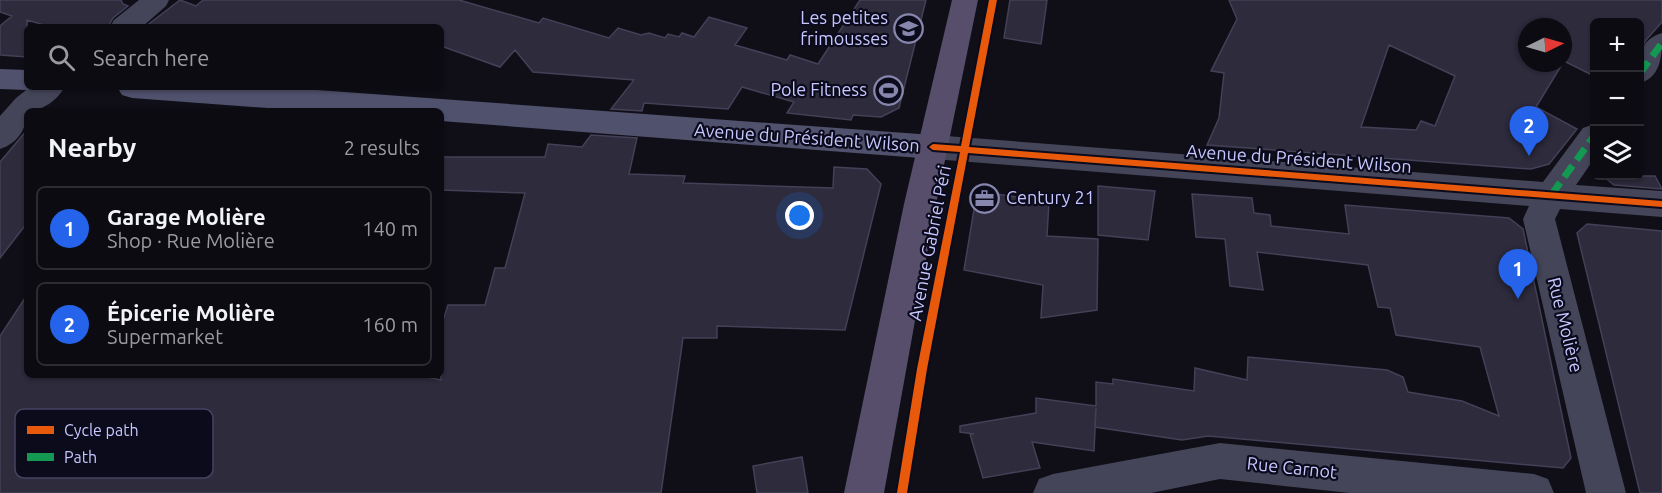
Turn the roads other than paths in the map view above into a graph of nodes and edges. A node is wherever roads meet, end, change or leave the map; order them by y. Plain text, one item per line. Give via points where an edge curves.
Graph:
1 (156, 0) edge
2 (965, 0) edge
3 (128, 24) edge
4 (0, 79) edge
5 (24, 81) edge
6 (46, 90) edge
7 (172, 90) edge
8 (24, 108) edge
9 (24, 108) edge
10 (412, 108) edge
11 (444, 110) edge
12 (0, 137) edge
13 (1590, 142) edge
14 (933, 147) junction
15 (1552, 195) junction
16 (1662, 204) edge
17 (864, 493) edge
18 (1053, 493) edge
19 (1534, 493) edge
20 (1606, 493) edge

1 - 3 street
2 - 14 main road, Avenue Gabriel Péri
4 - 5 street
6 - 8 street
7 - 10 street, Avenue du Président Wilson
9 - 12 street
11 - 14 street, Avenue du Président Wilson
13 - 15 street, Rue Molière
14 - 15 street, Avenue du Président Wilson
14 - 17 main road, Avenue Gabriel Péri
15 - 16 street, Avenue du Président Wilson
15 - 20 street, Rue Molière via 1539,219
18 - 19 street, Rue Carnot via 1220,460

